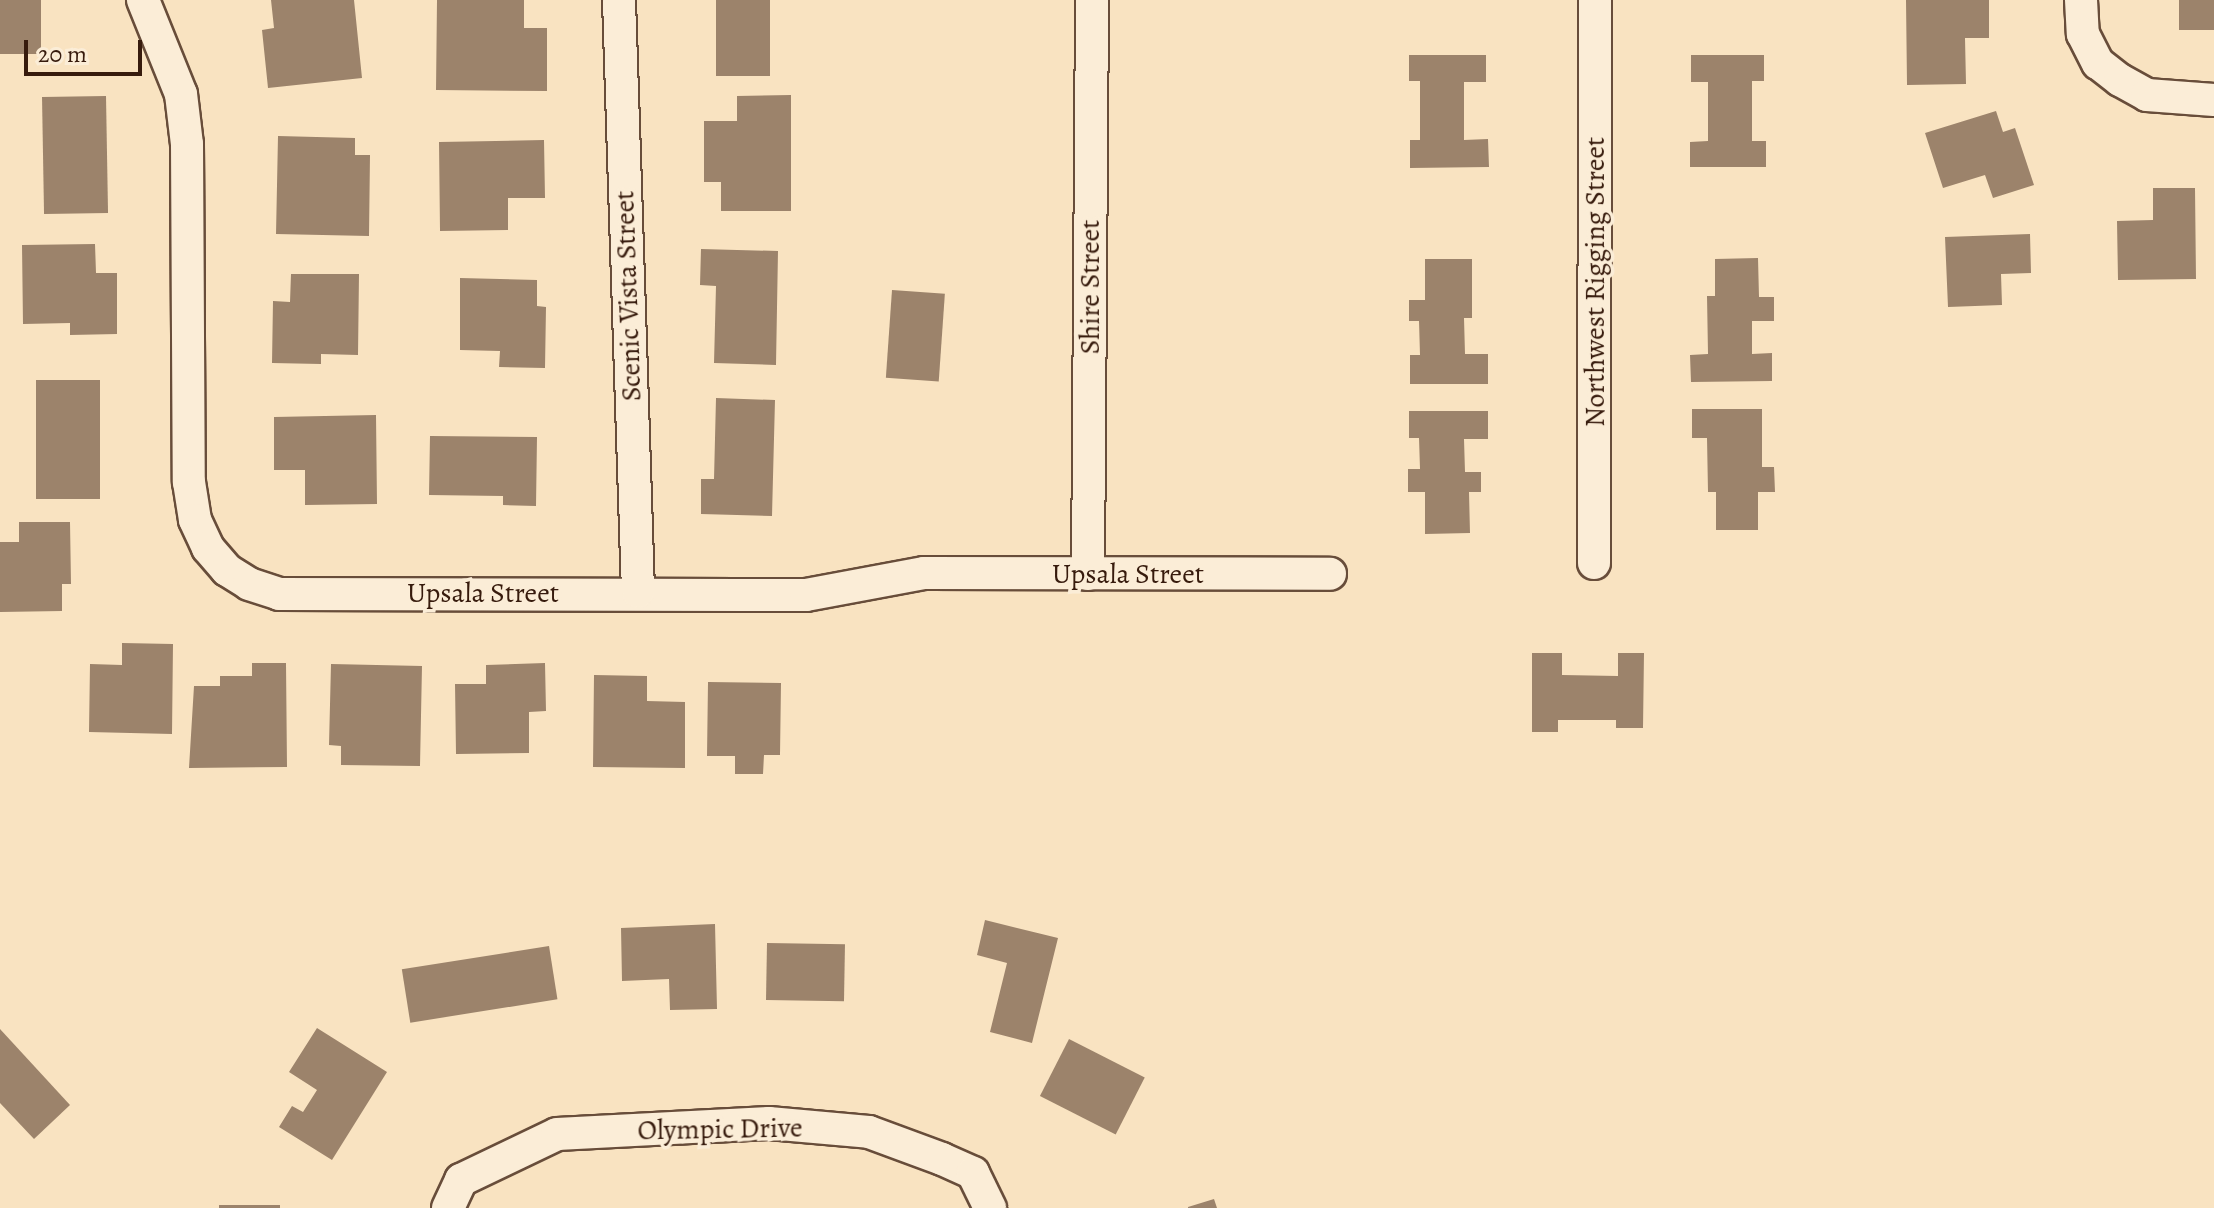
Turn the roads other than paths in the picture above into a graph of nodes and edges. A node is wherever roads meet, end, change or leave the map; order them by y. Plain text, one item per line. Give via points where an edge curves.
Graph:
1 (143, 0) edge
2 (619, 0) edge
3 (1092, 0) edge
4 (1595, 0) edge
5 (2081, 0) edge
6 (2214, 100) edge
7 (1594, 563) dead end
8 (1088, 574) junction
9 (1330, 574) dead end
10 (638, 592) junction
11 (448, 1208) edge
12 (990, 1208) edge

1 - 10 street, Upsala Street via 181,94 187,144 189,482 195,520 208,548 227,570 279,594
2 - 10 street, Scenic Vista Street
3 - 8 street, Shire Street
4 - 7 street, Northwest Rigging Street
5 - 6 street via 2083,34 2098,63 2120,80 2147,95
8 - 9 street, Upsala Street
8 - 10 street, Upsala Street via 924,573 806,595
11 - 12 street, Olympic Drive via 461,1180 557,1134 769,1123 869,1132 942,1159 973,1173

